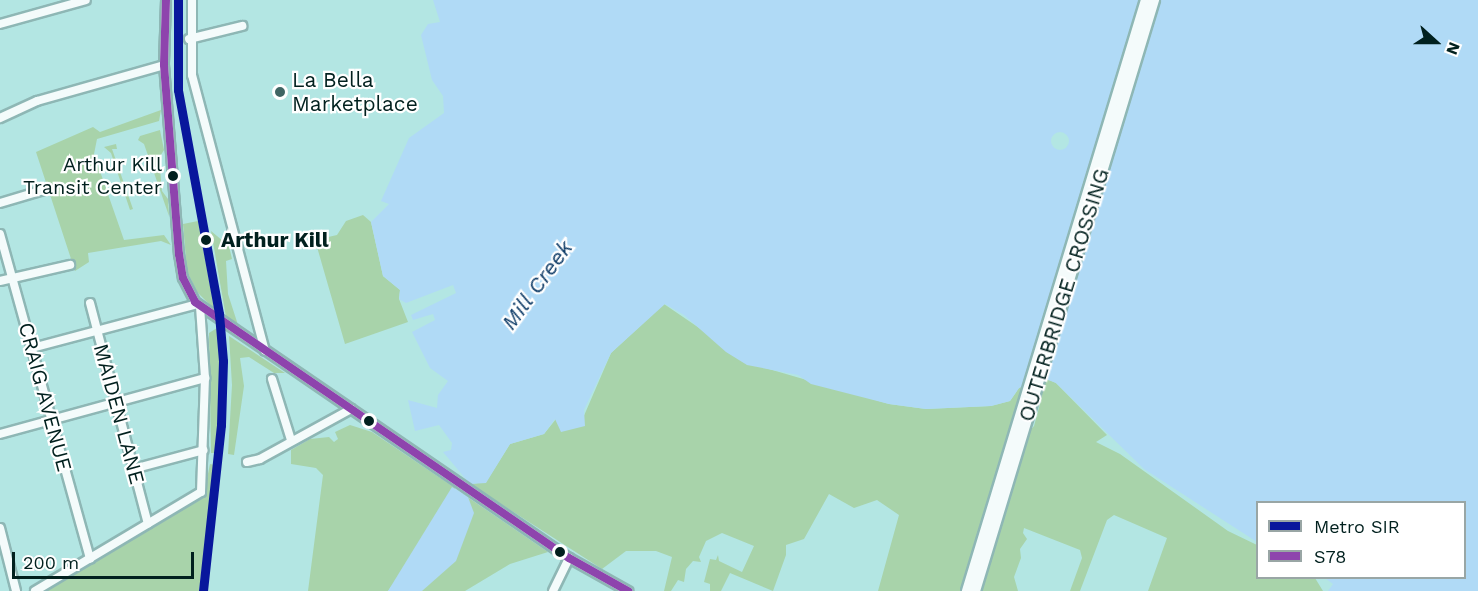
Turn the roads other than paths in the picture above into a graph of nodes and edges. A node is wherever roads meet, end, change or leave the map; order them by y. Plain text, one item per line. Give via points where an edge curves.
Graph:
1 (166, 0) edge
2 (192, 0) edge
3 (1146, 0) edge
4 (1154, 0) edge
5 (81, 1) edge
6 (0, 24) edge
7 (242, 26) dead end
8 (189, 39) junction
9 (164, 65) junction
10 (0, 118) edge
11 (1095, 180) junction
12 (44, 190) dead end
13 (0, 202) edge
14 (0, 234) edge
15 (68, 276) dead end
16 (12, 278) junction
17 (0, 281) edge
18 (90, 303) dead end
19 (198, 306) junction
20 (218, 320) junction
21 (97, 332) junction
22 (202, 333) junction
23 (32, 348) junction
24 (265, 351) junction
25 (205, 378) junction
26 (272, 379) dead end
27 (115, 400) junction
28 (351, 408) junction
29 (51, 420) junction
30 (0, 434) edge
31 (291, 440) junction
32 (204, 450) junction
33 (247, 462) dead end
34 (133, 469) junction
35 (148, 525) junction
36 (0, 528) edge
37 (569, 558) junction
38 (90, 559) junction
39 (16, 591) edge
40 (35, 591) edge
41 (553, 591) edge
42 (628, 591) edge
43 (967, 591) edge
44 (975, 591) edge

1 - 9 street
2 - 8 street
3 - 11 highway, OUTERBRIDGE CROSSING
4 - 11 highway, OUTERBRIDGE CROSSING
5 - 6 street
7 - 8 street
8 - 24 street via 195,90
9 - 10 street via 37,101
9 - 19 street via 180,265
11 - 43 highway, OUTERBRIDGE CROSSING
11 - 44 highway, OUTERBRIDGE CROSSING
12 - 13 street
14 - 16 street, CRAIG AVENUE
15 - 16 street via 67,266
16 - 17 street
16 - 23 street, CRAIG AVENUE
18 - 21 street, MAIDEN LANE
19 - 20 street
19 - 21 street
19 - 22 street
20 - 22 street via 207,324
20 - 24 street
21 - 23 street
21 - 27 street, MAIDEN LANE
22 - 25 street
23 - 29 street, CRAIG AVENUE
24 - 28 street
25 - 27 street
25 - 32 street
26 - 31 street
27 - 29 street
27 - 34 street, MAIDEN LANE
28 - 31 street
28 - 37 street
29 - 30 street
29 - 38 street, CRAIG AVENUE
31 - 33 street
32 - 34 street
32 - 35 street via 200,494
34 - 35 street, MAIDEN LANE
35 - 38 street
36 - 39 street
37 - 41 street
37 - 42 street
38 - 40 street

